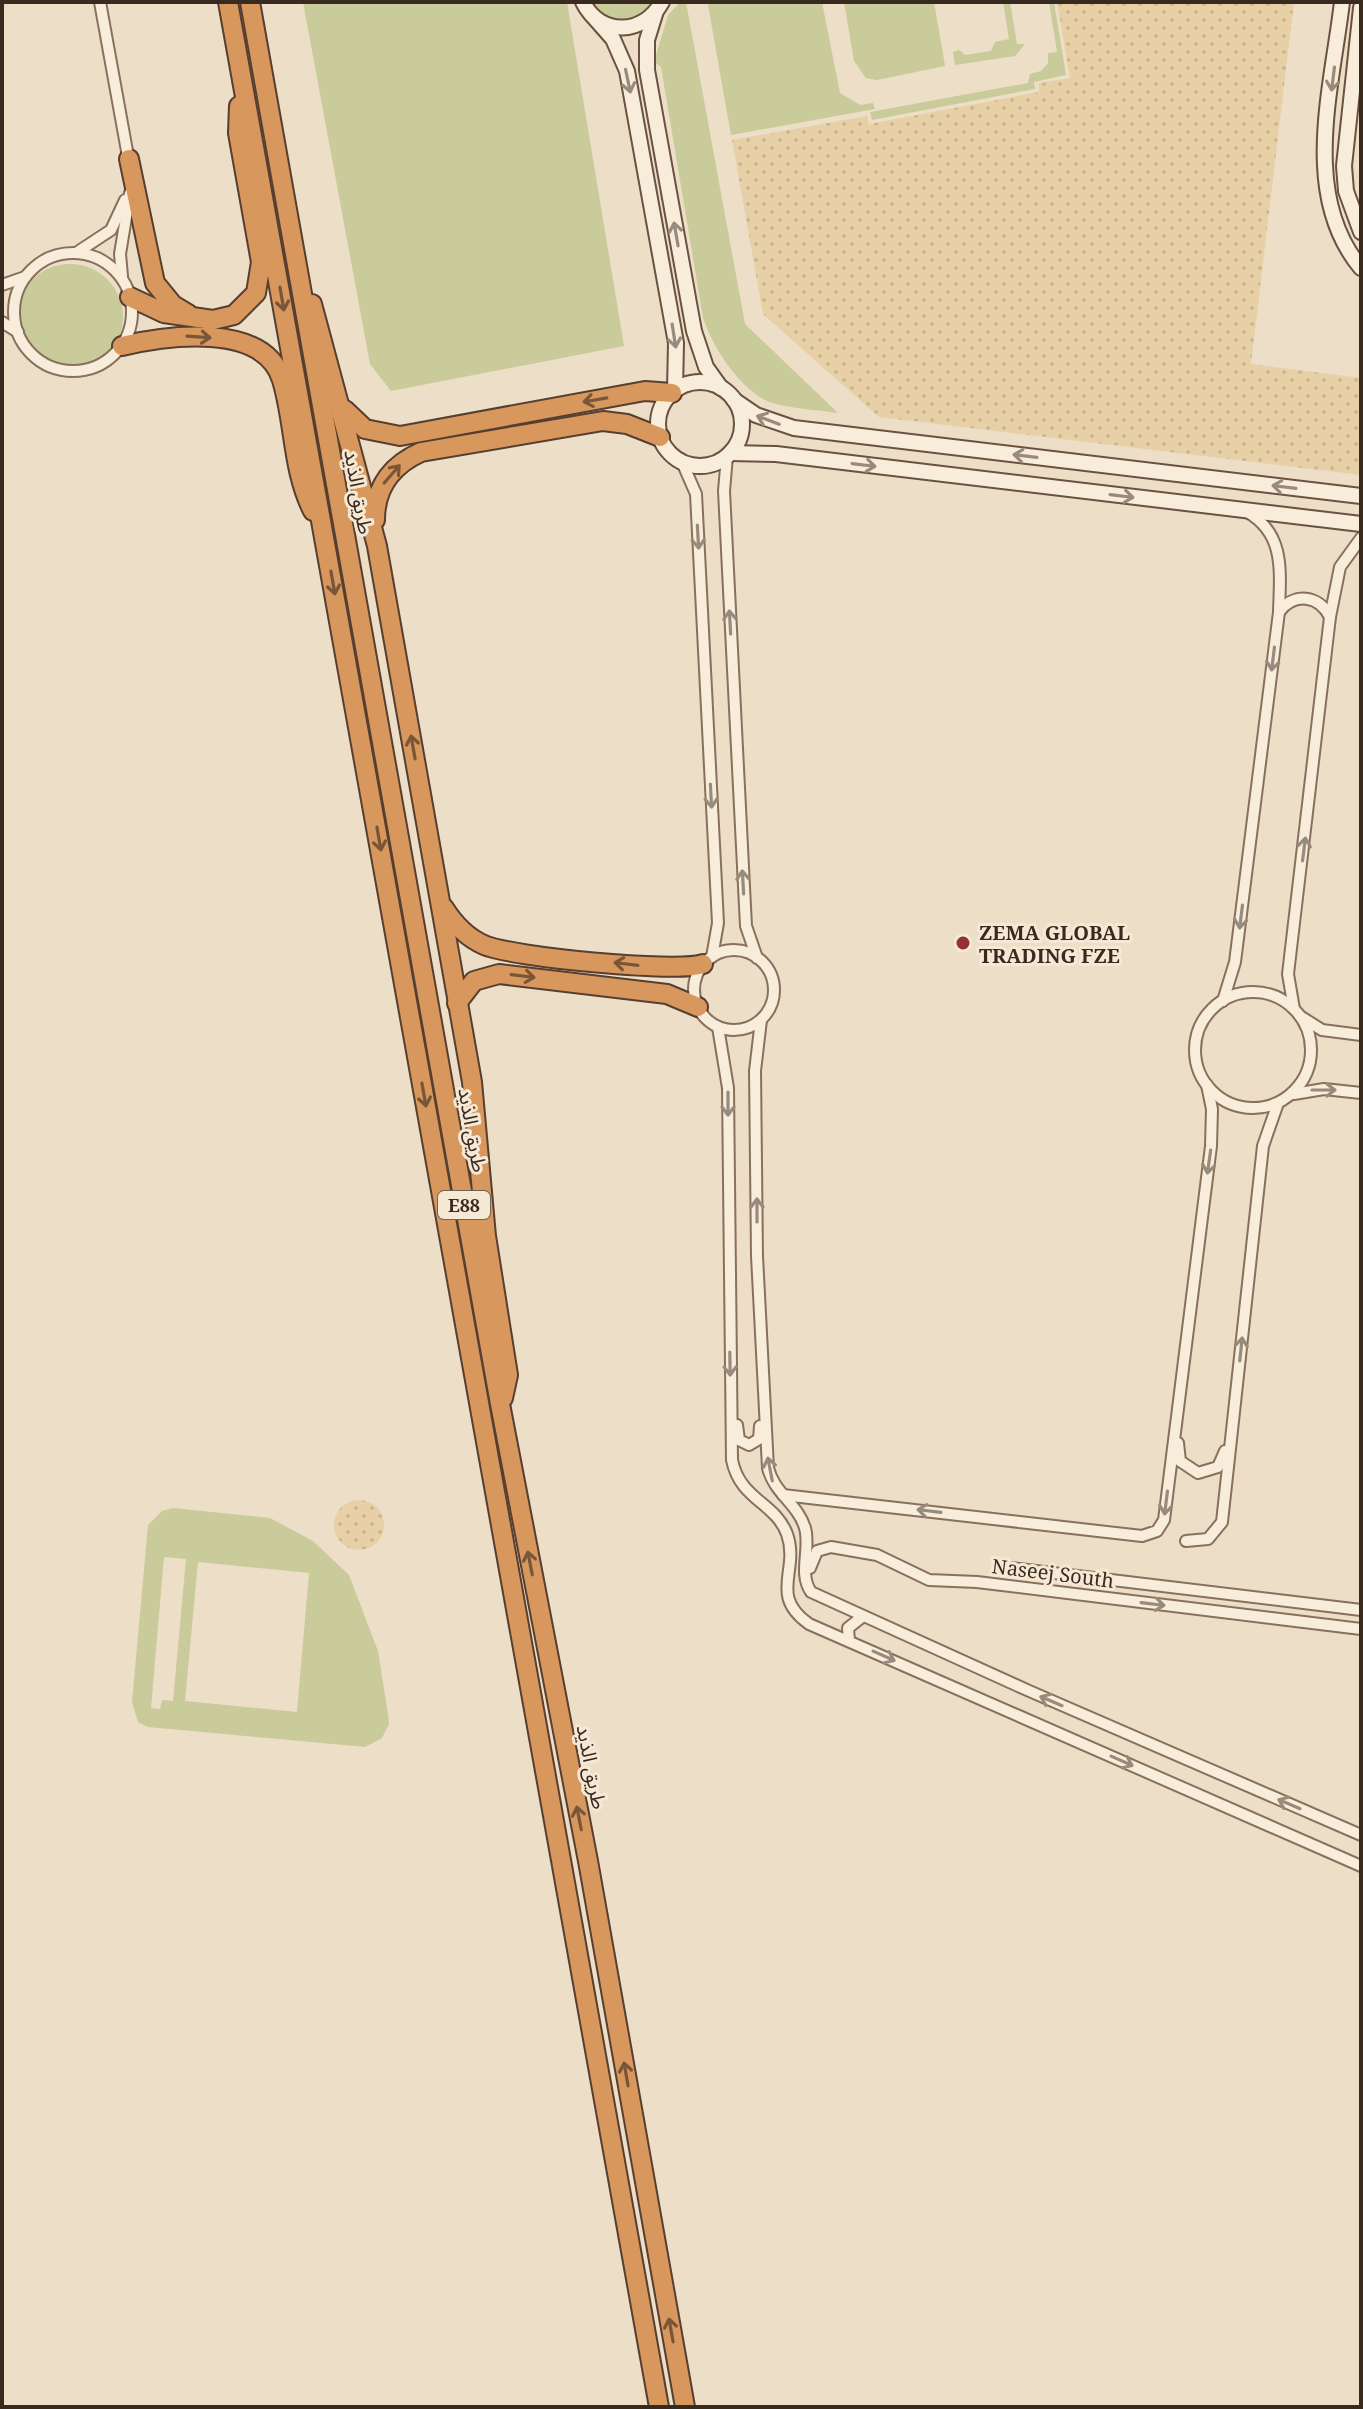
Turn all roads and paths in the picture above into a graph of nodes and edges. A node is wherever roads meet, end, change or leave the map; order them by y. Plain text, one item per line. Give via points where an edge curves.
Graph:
1 (100, 2) edge
2 (228, 2) edge
3 (250, 2) edge
4 (1342, 2) edge
5 (659, 7) edge
6 (587, 8) edge
7 (1361, 8) edge
8 (243, 83) junction
9 (129, 159) junction
10 (129, 179) junction
11 (1361, 232) edge
12 (75, 253) junction
13 (1361, 268) edge
14 (25, 277) junction
15 (122, 278) junction
16 (2, 285) edge
17 (300, 286) junction
18 (130, 297) junction
19 (197, 320) junction
20 (2, 322) edge
21 (18, 332) junction
22 (122, 346) junction
23 (721, 388) junction
24 (674, 392) junction
25 (339, 400) junction
26 (734, 400) junction
27 (660, 437) junction
28 (729, 454) junction
29 (682, 462) junction
30 (1361, 496) edge
31 (1246, 511) junction
32 (1361, 524) edge
33 (323, 527) junction
34 (1361, 538) edge
35 (377, 546) junction
36 (1279, 612) junction
37 (1330, 617) junction
38 (440, 900) junction
39 (757, 958) junction
40 (708, 960) junction
41 (1223, 1001) junction
42 (457, 1003) junction
43 (698, 1007) junction
44 (1296, 1012) junction
45 (761, 1020) junction
46 (718, 1027) junction
47 (1361, 1035) edge
48 (1207, 1085) junction
49 (1361, 1093) edge
50 (1283, 1100) junction
51 (731, 1396) junction
52 (764, 1398) junction
53 (500, 1404) junction
54 (1177, 1416) junction
55 (1233, 1426) junction
56 (780, 1494) junction
57 (1186, 1541) dead end
58 (1012, 1568) dead end
59 (838, 1606) junction
60 (1361, 1610) edge
61 (862, 1617) junction
62 (1361, 1629) edge
63 (849, 1641) junction
64 (1361, 1835) edge
65 (1361, 1866) edge
66 (659, 2407) edge
67 (685, 2407) edge

1 - 9 street
2 - 8 highway, طريق الذيد / E88
3 - 17 highway, طريق الذيد / E88
4 -> 13 street via 1324,172 1339,233
5 - 6 street via 648,20 624,28 601,22
23 -> 5 street via 706,367 694,331 647,70 647,40
6 -> 24 street via 613,39 627,71 676,343
7 - 11 street via 1344,166 1346,191
8 - 19 highway via 238,133 261,262 260,283 251,302 234,315
8 -> 33 highway, طريق الذيد / E88
9 - 10 street
9 - 19 highway via 155,283 173,305
10 - 12 street via 111,230
10 - 15 street
12 - 14 street via 50,257
12 - 15 street via 102,260
14 - 16 street
14 - 21 street via 14,309
15 - 18 street
17 - 25 highway via 317,315
17 - 53 highway, طريق الذيد / E88
18 - 19 highway via 164,313
18 - 22 street via 132,322
20 - 21 street
21 - 22 street via 35,357 65,371 91,369
22 -> 33 highway via 198,336 236,343 268,359 282,381 302,488
23 - 24 street via 702,382
23 - 26 street
24 -> 25 highway via 653,390 400,436 365,429
24 - 27 street via 659,417
25 - 35 highway
26 - 28 street via 741,431
30 -> 26 street via 794,428 756,415
27 - 29 street
35 -> 27 highway via 374,517 380,489 397,466 421,452 603,421
28 - 29 street via 706,465
28 -> 31 street via 776,454
39 -> 28 street via 746,926 724,491
29 -> 40 street via 696,494 718,923
31 - 32 street
31 - 36 street via 1276,542
33 -> 66 highway, طريق الذيد / E88
34 - 37 street via 1340,567
38 -> 35 highway
36 - 37 street via 1289,602 1310,599
36 -> 41 street via 1235,962
44 -> 37 street via 1288,974
40 -> 38 highway via 671,969 499,950 468,935
38 - 42 highway
39 - 40 street via 739,950
39 - 45 street via 774,985 772,1002
40 - 43 street via 694,989
41 - 44 street via 1243,993 1265,993
41 - 48 street via 1204,1020 1196,1043 1198,1068
42 -> 43 highway via 474,981 499,974 667,994
42 - 53 highway via 508,1375
43 - 46 street
44 - 47 street via 1322,1030
44 - 50 street via 1311,1052 1305,1077
45 - 46 street via 741,1030
52 -> 45 street via 755,1071
46 -> 51 street via 728,1088
48 - 50 street via 1234,1105 1256,1108
48 -> 54 street via 1213,1134
50 -> 49 street via 1315,1089
55 -> 50 street via 1263,1146
51 - 52 street via 738,1437 749,1445 760,1436
51 - 63 street via 734,1467 742,1487 784,1528 791,1608 809,1624
56 -> 52 street via 768,1468
67 -> 53 highway, طريق الذيد / E88
54 - 55 street via 1178,1456 1198,1473 1222,1462
54 -> 56 street via 1164,1520 1146,1536
55 - 57 street via 1220,1526 1208,1539
56 - 59 street via 806,1531 808,1587
58 - 60 street
59 - 61 street
59 -> 62 street, Naseej South via 816,1589 811,1577 813,1557 824,1548 884,1556 937,1582 969,1581
61 - 63 street via 848,1628
64 -> 61 street
63 -> 65 street

